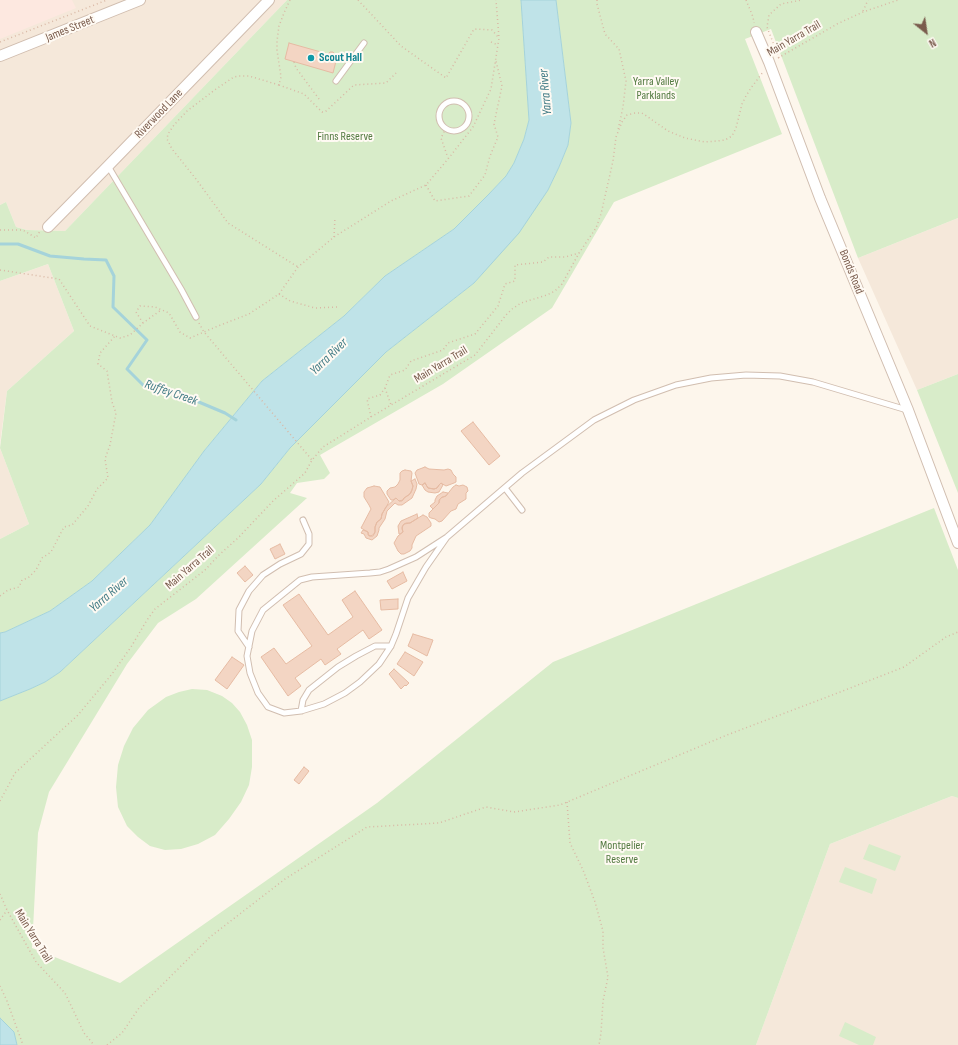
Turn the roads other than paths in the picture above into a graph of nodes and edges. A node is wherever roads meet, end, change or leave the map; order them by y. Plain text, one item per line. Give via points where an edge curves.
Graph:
1 (140, 0) edge
2 (269, 0) edge
3 (756, 32) road end
4 (364, 43) dead end
5 (0, 56) edge
6 (336, 81) dead end
7 (446, 128) joint
8 (108, 166) junction
9 (48, 227) dead end
10 (196, 317) road end
11 (908, 410) junction
12 (505, 488) junction
13 (522, 510) dead end
14 (303, 520) dead end
15 (447, 537) junction
16 (958, 543) edge
17 (391, 646) junction
18 (249, 647) junction
19 (301, 711) junction

1 - 5 street, James Street
2 - 8 street, Riverwood Lane
3 - 11 street, Bonds Road via 820,198
4 - 6 lane
7 - 7 lane via 440,118 443,108 452,102 463,104 469,114 466,125 457,131
8 - 9 street, Riverwood Lane
8 - 10 lane
11 - 12 lane via 813,382 780,376 711,378 676,385 634,400 594,420
11 - 16 street, Bonds Road
12 - 13 lane
12 - 15 lane
14 - 18 lane via 309,534 309,544 301,554 263,575 249,591 239,610 238,631
15 - 17 lane via 408,598
15 - 18 lane via 416,557 389,569 300,580 263,610 252,631
17 - 19 lane via 379,664 353,688 324,704
17 - 19 lane via 375,646 338,667 309,690 303,700
18 - 19 lane via 247,656 250,673 258,693 268,707 284,713

